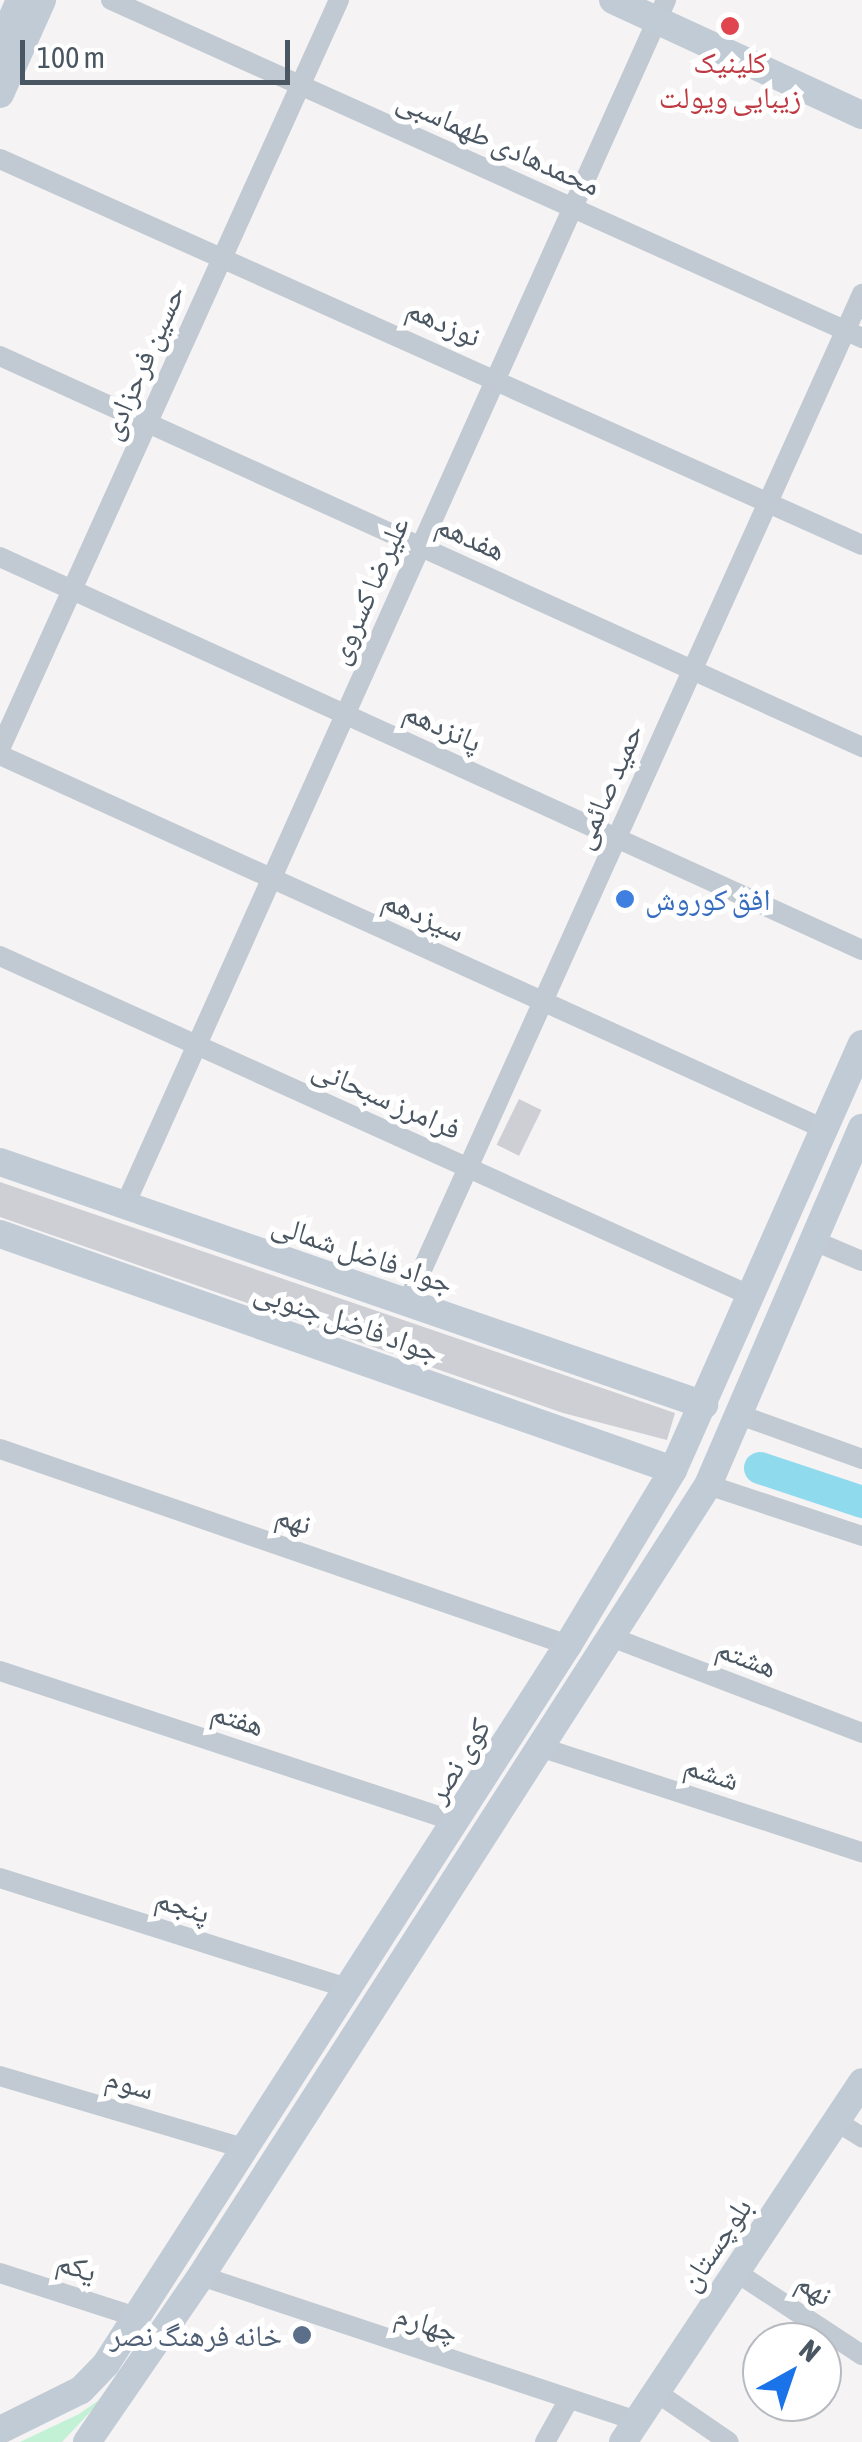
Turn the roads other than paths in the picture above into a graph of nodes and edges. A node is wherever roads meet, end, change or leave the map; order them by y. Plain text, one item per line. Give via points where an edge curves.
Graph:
1 (20, 0) edge
2 (42, 0) edge
3 (111, 0) edge
4 (339, 0) edge
5 (614, 0) edge
6 (661, 10) edge
7 (5, 45) edge
8 (300, 85) junction
9 (0, 94) edge
10 (862, 115) edge
11 (0, 158) edge
12 (572, 208) junction
13 (223, 255) junction
14 (862, 294) edge
15 (854, 334) edge
16 (0, 356) edge
17 (496, 378) junction
18 (148, 423) junction
19 (768, 502) junction
20 (862, 545) edge
21 (420, 547) junction
22 (0, 557) edge
23 (72, 590) junction
24 (692, 670) junction
25 (345, 714) junction
26 (862, 748) edge
27 (0, 752) edge
28 (617, 838) junction
29 (272, 878) junction
30 (862, 950) edge
31 (0, 956) edge
32 (543, 1002) junction
33 (862, 1044) edge
34 (197, 1045) junction
35 (824, 1129) junction
36 (858, 1146) edge
37 (0, 1162) edge
38 (468, 1168) junction
39 (125, 1205) junction
40 (0, 1234) edge
41 (812, 1240) junction
42 (862, 1261) edge
43 (748, 1295) junction
44 (408, 1302) junction
45 (704, 1404) junction
46 (740, 1415) junction
47 (0, 1450) edge
48 (862, 1459) edge
49 (673, 1470) junction
50 (708, 1485) junction
51 (862, 1536) edge
52 (611, 1637) junction
53 (568, 1645) junction
54 (0, 1671) edge
55 (862, 1732) edge
56 (543, 1748) junction
57 (457, 1822) junction
58 (862, 1852) edge
59 (0, 1878) edge
60 (348, 1988) junction
61 (0, 2076) edge
62 (862, 2082) edge
63 (836, 2120) junction
64 (862, 2137) edge
65 (243, 2148) junction
66 (736, 2272) junction
67 (0, 2273) edge
68 (201, 2276) junction
69 (136, 2316) junction
70 (862, 2355) edge
71 (656, 2392) junction
72 (568, 2402) junction
73 (9, 2432) edge
74 (630, 2432) edge
75 (87, 2442) edge
76 (545, 2442) edge
77 (729, 2442) edge

1 - 7 main road
2 - 7 main road
3 - 8 street, محمدهادی طهماسبی
4 - 8 street, حسین فرحزادی
5 - 6 main road
6 - 10 main road
6 - 12 street, علیرضا کسروی
7 - 9 main road
8 - 12 street, محمدهادی طهماسبی
8 - 13 street, حسین فرحزادی
11 - 13 street, نوزدهم
12 - 15 street, محمدهادی طهماسبی
12 - 17 street, علیرضا کسروی
13 - 17 street, نوزدهم
13 - 18 street, حسین فرحزادی
14 - 15 street, حمید صائمی
15 - 19 street, حمید صائمی
16 - 18 street, هفدهم
17 - 19 street, نوزدهم
17 - 21 street, علیرضا کسروی
18 - 21 street, هفدهم
18 - 23 street, حسین فرحزادی
19 - 20 street, نوزدهم
19 - 24 street, حمید صائمی
21 - 24 street, هفدهم
21 - 25 street, علیرضا کسروی
22 - 23 street, پانزدهم
23 - 25 street, پانزدهم
23 - 27 street, حسین فرحزادی
24 - 26 street, هفدهم
24 - 28 street, حمید صائمی
25 - 28 street, پانزدهم
25 - 29 street, علیرضا کسروی
27 - 29 street, سیزدهم
28 - 30 street, پانزدهم
28 - 32 street, حمید صائمی
29 - 32 street, سیزدهم
29 - 34 street, علیرضا کسروی
31 - 34 street, فرامرز سبحانی
32 - 35 street, سیزدهم
32 - 38 street, حمید صائمی
33 - 35 main road, کوی نصر
34 - 38 street, فرامرز سبحانی
34 - 39 street, علیرضا کسروی
35 - 43 main road, کوی نصر
36 - 41 main road
37 - 39 main road, جواد فاضل شمالی
38 - 43 street, فرامرز سبحانی
38 - 44 street, حمید صائمی
39 - 44 main road, جواد فاضل شمالی
40 - 49 main road, جواد فاضل جنوبی
41 - 42 street
41 - 46 main road
43 - 45 main road, کوی نصر
44 - 45 main road, جواد فاضل شمالی
45 - 49 main road, کوی نصر
46 - 48 street
46 - 50 main road
47 - 53 street, نهم
49 - 53 main road, کوی نصر
50 - 51 street
50 - 52 main road
52 - 55 street, هشتم
52 - 56 main road
53 - 57 main road, کوی نصر
54 - 57 street, هفتم
56 - 58 street, ششم
56 - 68 main road
57 - 60 main road, کوی نصر
59 - 60 street, پنجم
60 - 65 main road, کوی نصر
61 - 65 street, سوم
62 - 63 main road, بلوچستان
63 - 64 street
63 - 66 main road, بلوچستان
65 - 69 main road, کوی نصر
66 - 70 street, نهم
66 - 71 main road, بلوچستان
67 - 69 street, یکم
68 - 72 street, چهارم
68 - 75 main road
69 - 73 main road, کوی نصر via 80,2390
71 - 74 main road, بلوچستان
71 - 77 street
72 - 74 street, چهارم
72 - 76 street

